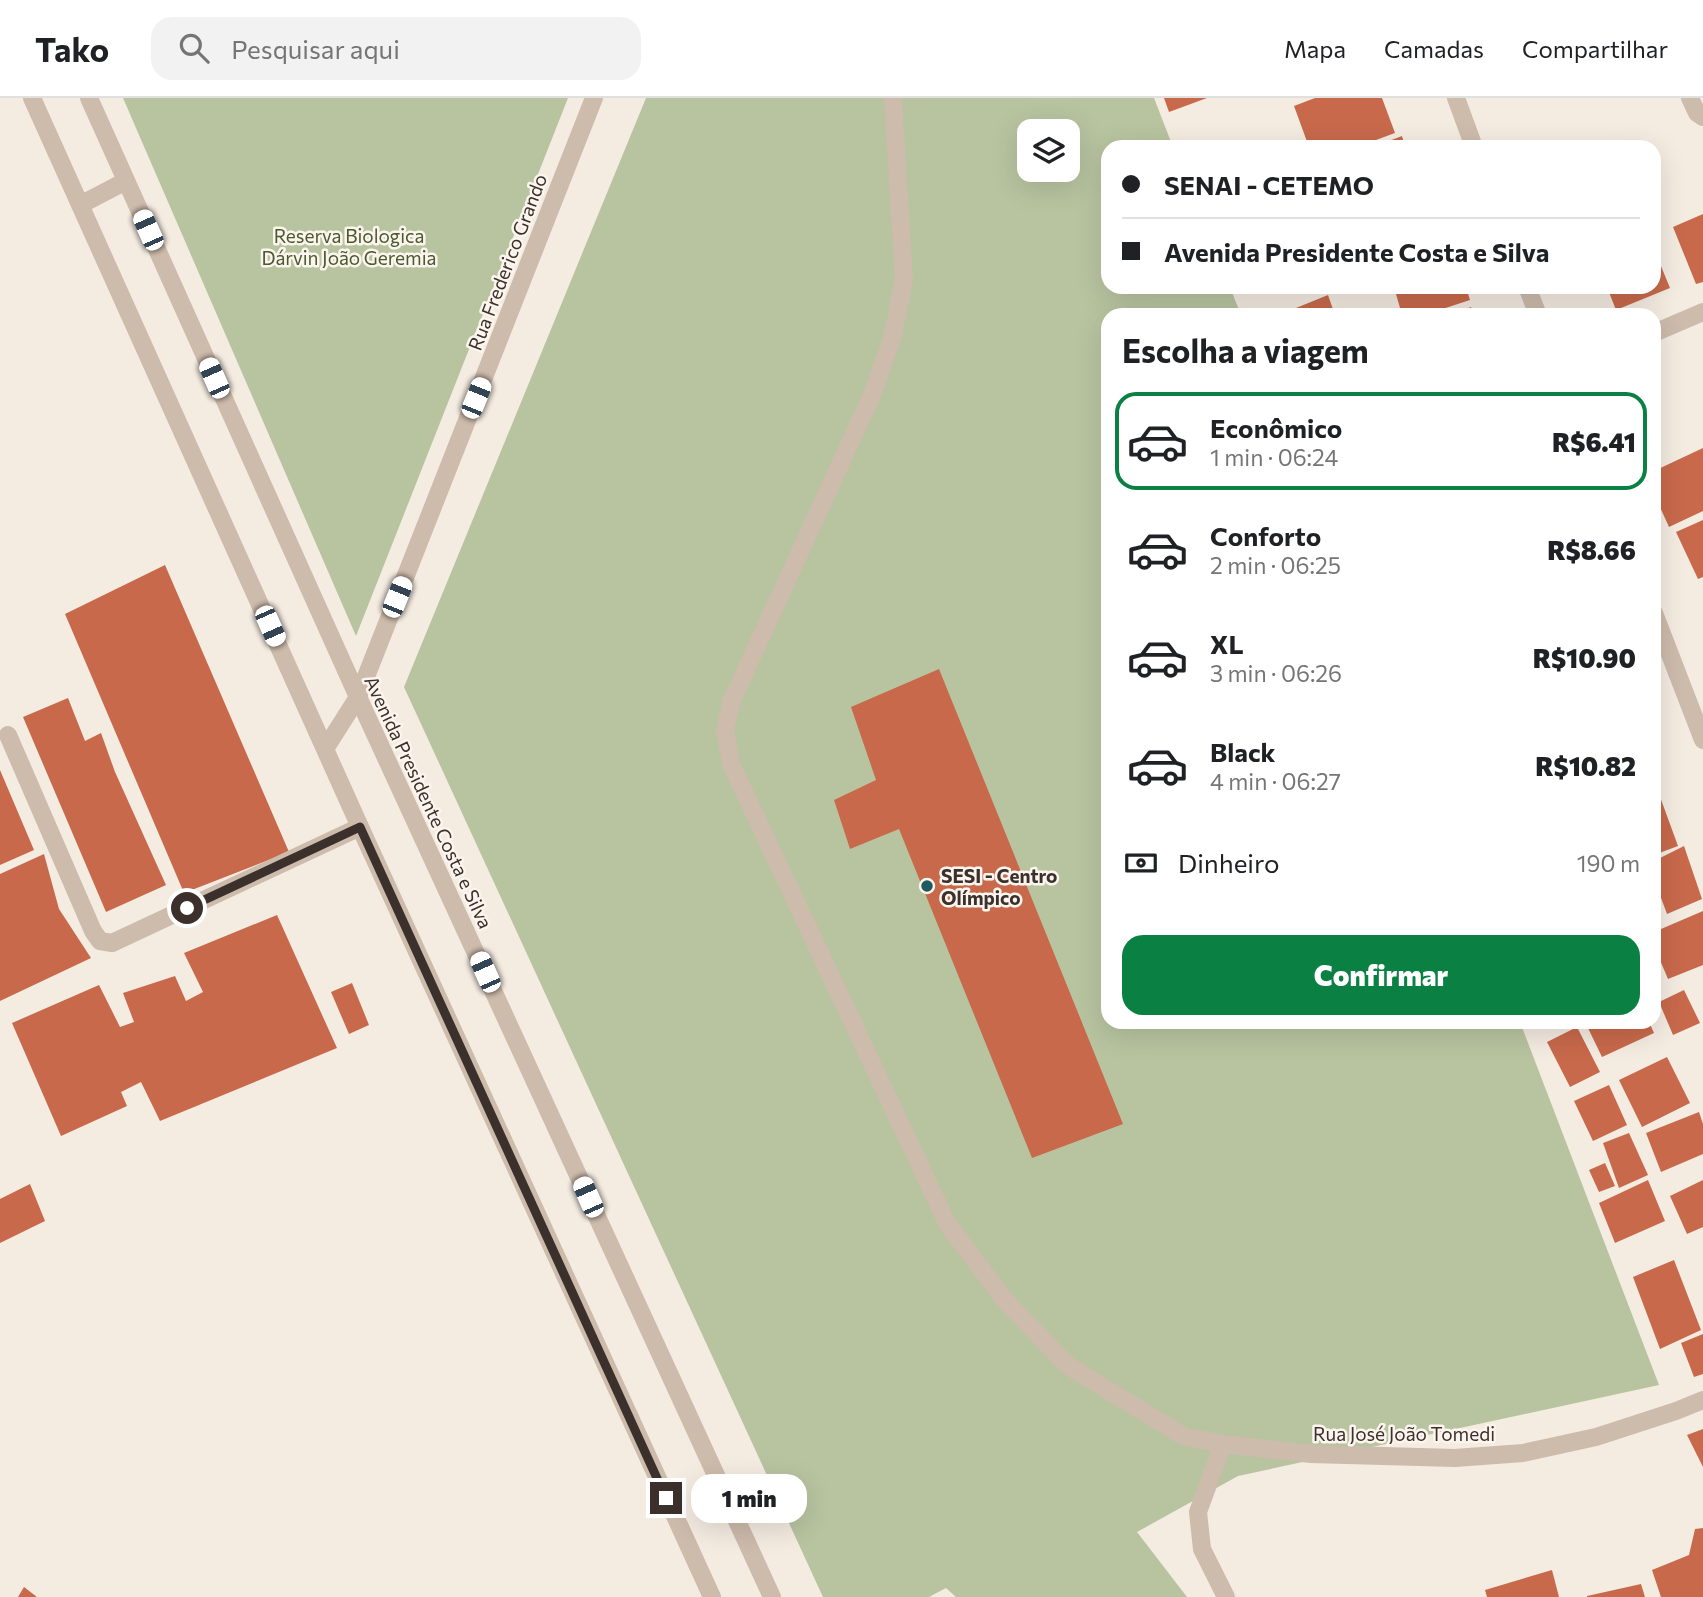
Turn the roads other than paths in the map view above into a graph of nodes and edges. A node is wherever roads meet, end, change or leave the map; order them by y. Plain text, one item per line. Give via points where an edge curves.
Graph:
1 (32, 98) edge
2 (89, 98) edge
3 (594, 98) edge
4 (893, 98) edge
5 (1456, 98) edge
6 (1690, 98) edge
7 (1703, 117) edge
8 (1471, 140) edge
9 (126, 181) junction
10 (80, 205) junction
11 (1703, 312) edge
12 (1661, 330) edge
13 (1661, 632) edge
14 (358, 697) junction
15 (8, 735) dead end
16 (1703, 740) edge
17 (325, 749) junction
18 (360, 827) junction
19 (1703, 1400) edge
20 (1223, 1444) junction
21 (712, 1597) edge
22 (772, 1597) edge
23 (1226, 1597) edge

1 - 10 street
2 - 9 street, Avenida Presidente Costa e Silva
3 - 14 street, Rua Frederico Grando
4 - 20 street, Rua José João Tomedi via 904,280 892,339 866,410 732,700 725,729 731,764 947,1223 1003,1298 1067,1365 1183,1436
5 - 8 street
6 - 7 street
9 - 10 street
9 - 14 street, Avenida Presidente Costa e Silva
10 - 17 street
11 - 12 street
13 - 16 street
14 - 17 street, Rua Frederico Grando
14 - 22 street, Avenida Presidente Costa e Silva
15 - 18 street via 100,941 112,943
17 - 18 street
18 - 21 street
19 - 20 street, Rua José João Tomedi via 1596,1437 1523,1453 1455,1458 1311,1454
20 - 23 street via 1198,1512 1202,1549

